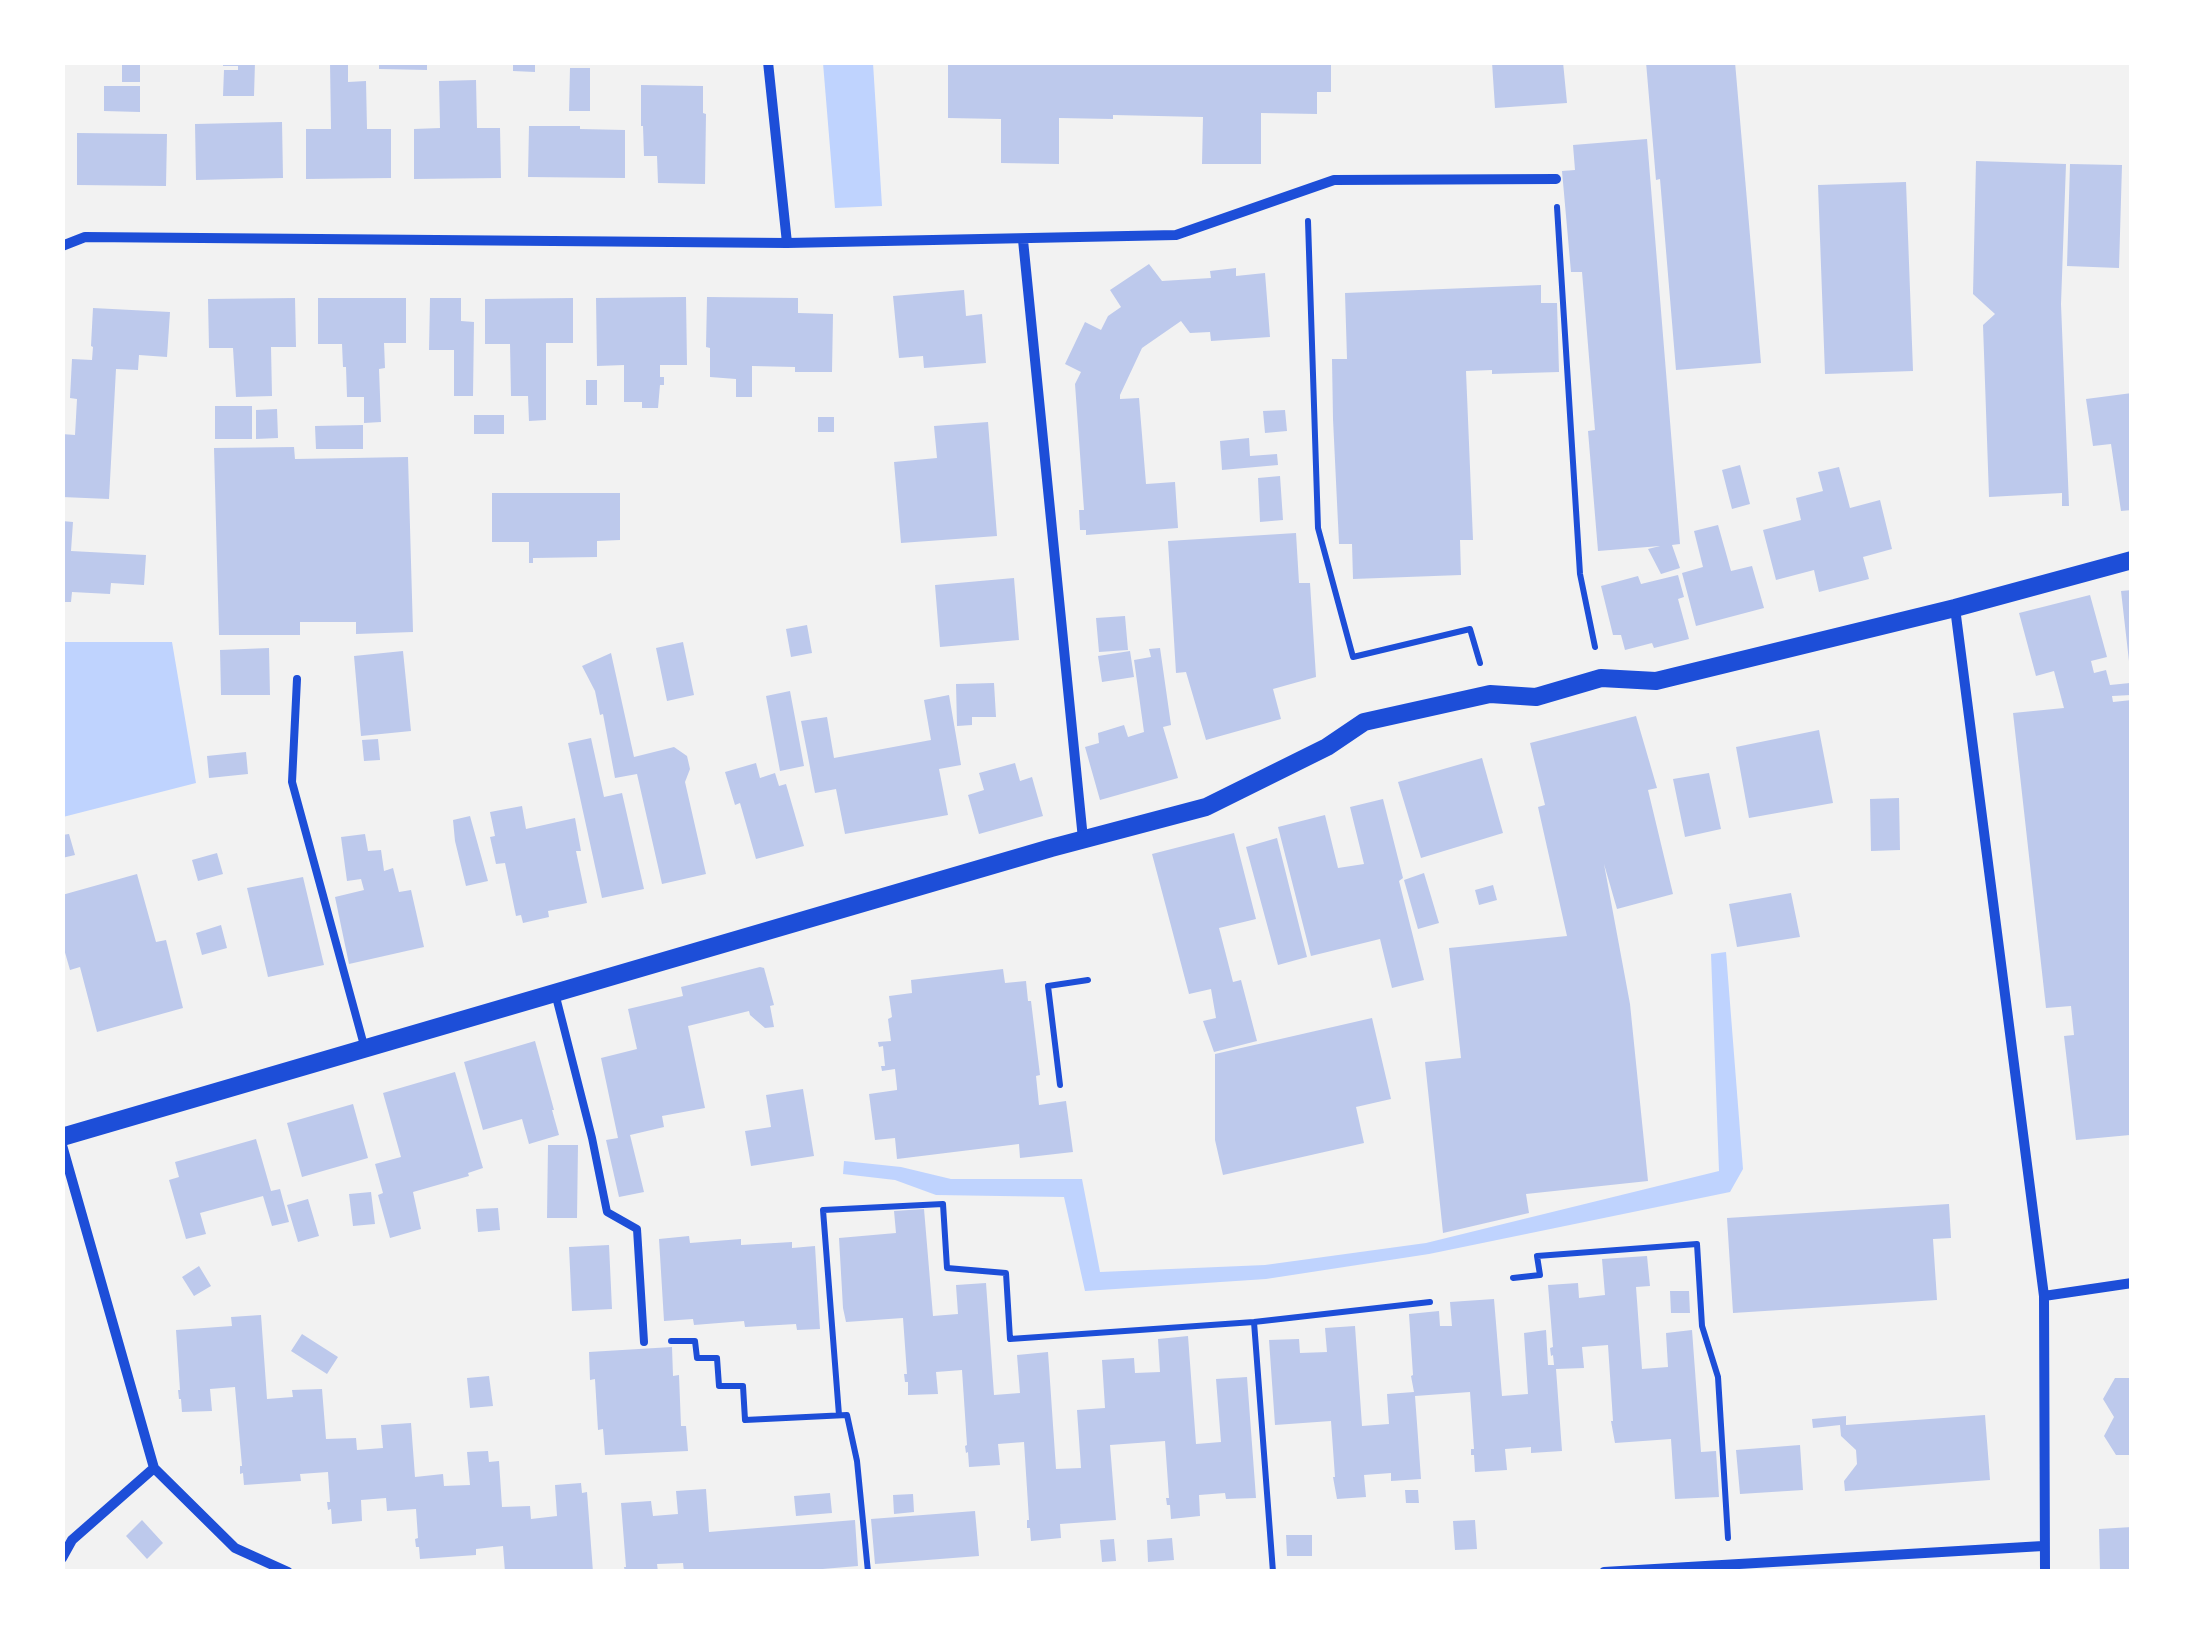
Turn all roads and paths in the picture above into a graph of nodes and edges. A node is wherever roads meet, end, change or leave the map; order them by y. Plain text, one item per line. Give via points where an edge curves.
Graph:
1 (768, 62) edge
2 (1556, 179) joint
3 (1307, 190) junction
4 (1023, 240) junction
5 (787, 243) junction
6 (62, 246) edge
7 (2132, 560) edge
8 (1955, 608) junction
9 (1601, 678) junction
10 (297, 679) dead end
11 (1490, 694) junction
12 (1084, 839) junction
13 (1088, 980) dead end
14 (554, 994) junction
15 (365, 1050) junction
16 (1060, 1085) dead end
17 (62, 1137) edge
18 (62, 1146) edge
19 (1513, 1278) dead end
20 (2132, 1283) edge
21 (2044, 1296) junction
22 (1430, 1302) dead end
23 (1254, 1322) junction
24 (644, 1342) joint
25 (834, 1415) junction
26 (154, 1468) junction
27 (2044, 1546) junction
28 (62, 1558) edge
29 (1729, 1564) junction
30 (288, 1572) edge
31 (868, 1572) edge
32 (1273, 1572) edge
33 (1604, 1572) edge
34 (2045, 1572) edge

1 - 5 street
2 - 3 street via 1334,180
2 - 9 path via 1580,574
3 - 4 street via 1176,235
3 - 11 path via 1318,528 1352,657 1470,629
4 - 5 street
4 - 12 street
5 - 6 street via 85,237
7 - 8 street
8 - 9 street via 1656,681
8 - 21 street
9 - 11 street via 1536,697
10 - 15 lane via 292,782
11 - 12 street via 1364,722 1327,748 1206,807
12 - 14 street
13 - 16 path via 1048,986
14 - 15 street
14 - 24 lane via 607,1212 637,1229
15 - 17 street
18 - 26 street
19 - 29 path via 1540,1275 1537,1256 1697,1244 1702,1326 1718,1377
20 - 21 street
21 - 27 street
22 - 23 path
23 - 25 path via 1010,1338 1006,1273 947,1268 943,1204 823,1210
23 - 32 path
24 - 25 path via 695,1341 697,1358 717,1358 719,1386 743,1386 745,1420
25 - 31 path via 847,1415 857,1461
26 - 28 street via 72,1540
26 - 30 street via 236,1548
27 - 29 street
27 - 34 street
29 - 33 street

